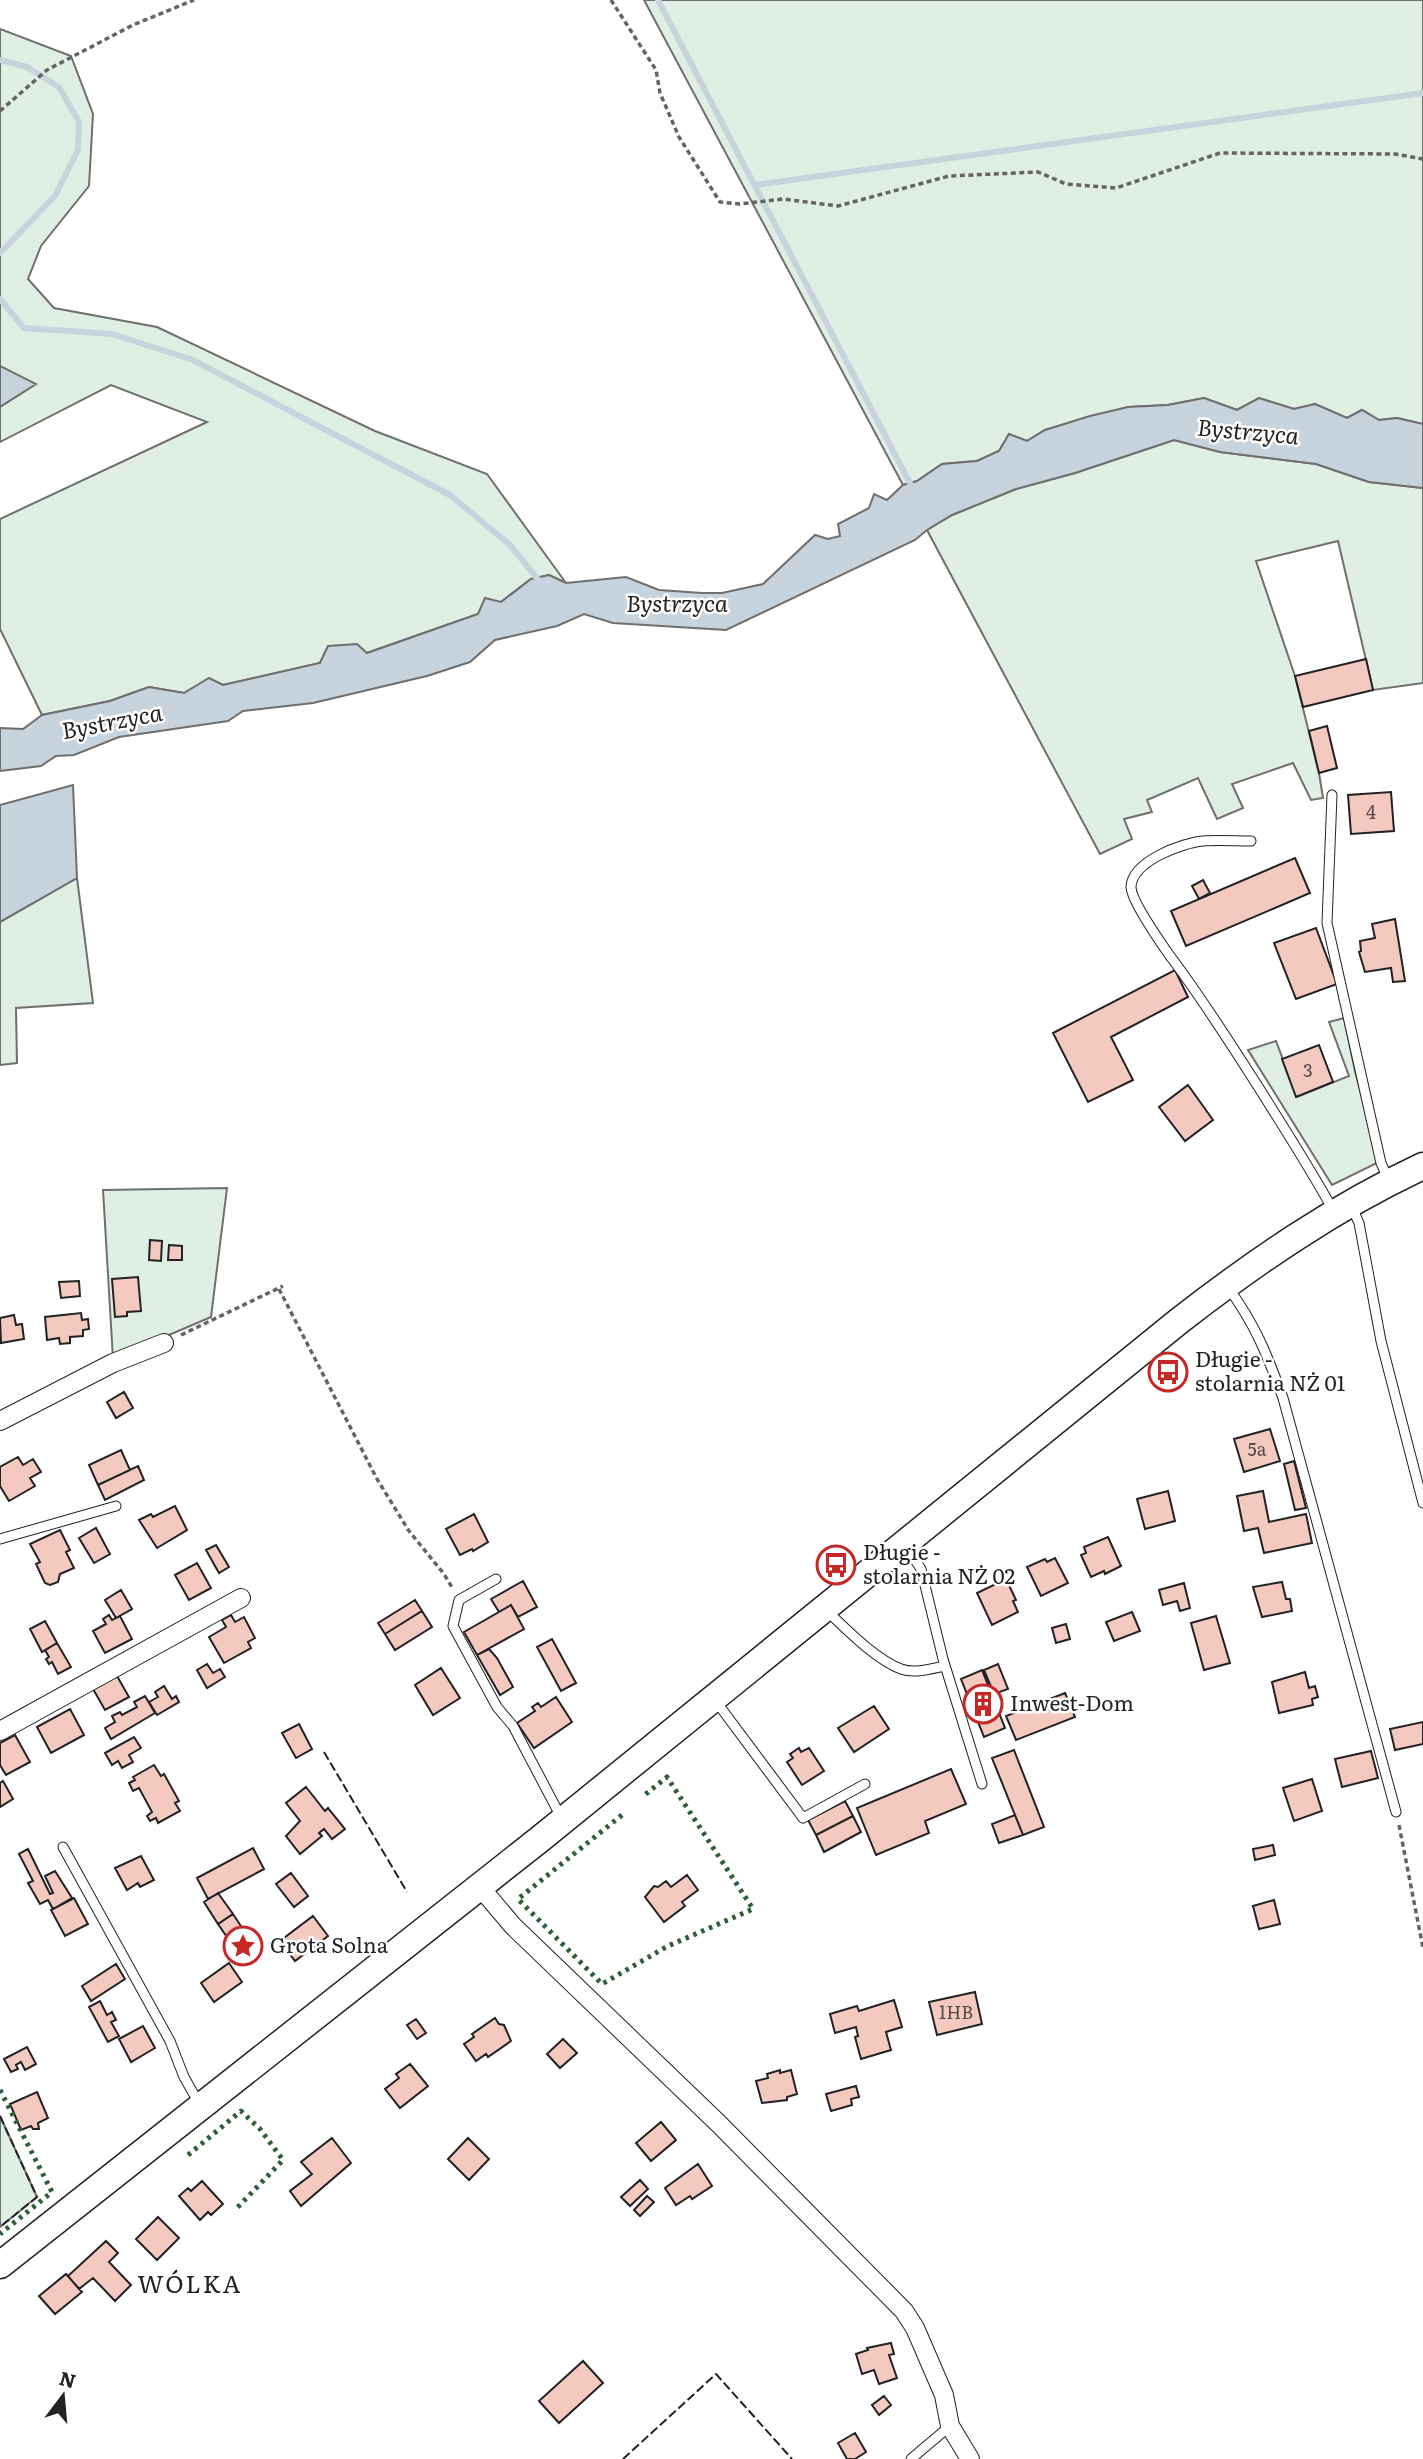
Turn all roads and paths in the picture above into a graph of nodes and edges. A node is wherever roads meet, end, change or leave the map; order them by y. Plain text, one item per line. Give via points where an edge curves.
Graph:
1 (194, 0) edge
2 (611, 0) edge
3 (0, 111) edge
4 (1423, 159) edge
5 (1332, 795) dead end
6 (1251, 841) dead end
7 (1423, 1166) edge
8 (1390, 1182) junction
9 (1343, 1208) junction
10 (1226, 1284) junction
11 (164, 1343) joint
12 (0, 1421) edge
13 (1423, 1503) edge
14 (116, 1506) dead end
15 (0, 1539) edge
16 (905, 1544) junction
17 (496, 1579) dead end
18 (241, 1598) dead end
19 (459, 1600) junction
20 (825, 1609) junction
21 (945, 1666) junction
22 (714, 1699) junction
23 (0, 1731) edge
24 (865, 1784) dead end
25 (982, 1784) dead end
26 (1396, 1812) joint
27 (563, 1821) junction
28 (63, 1847) dead end
29 (480, 1887) junction
30 (1423, 1948) edge
31 (200, 2106) junction
32 (0, 2265) edge
33 (950, 2426) junction
34 (911, 2459) edge
35 (970, 2459) edge

1 - 3 path via 133,25 47,70
2 - 4 path via 656,70 660,93 679,137 720,202 783,199 838,206 949,176 1038,172 1066,184 1116,188 1220,153 1395,154
5 - 8 lane via 1327,923 1378,1151
6 - 9 lane via 1201,841 1163,853 1146,863 1131,887 1157,937 1316,1177
7 - 8 main road
8 - 9 main road
9 - 10 main road
9 - 13 lane via 1359,1223 1381,1341
10 - 16 main road
10 - 26 lane via 1248,1314 1283,1398
11 - 12 street via 113,1363
11 - 19 path via 281,1287 377,1479
14 - 15 lane
16 - 20 main road
16 - 21 lane via 920,1569
17 - 19 lane
18 - 23 street
19 - 27 lane via 453,1626
20 - 21 lane via 855,1638 901,1670
20 - 22 main road
21 - 25 lane
22 - 24 lane via 803,1818
22 - 27 main road
26 - 30 path
27 - 29 main road
28 - 31 lane via 170,2041
29 - 31 main road
29 - 33 street via 513,1926 904,2311 944,2395
31 - 32 main road
33 - 34 lane
33 - 35 street

